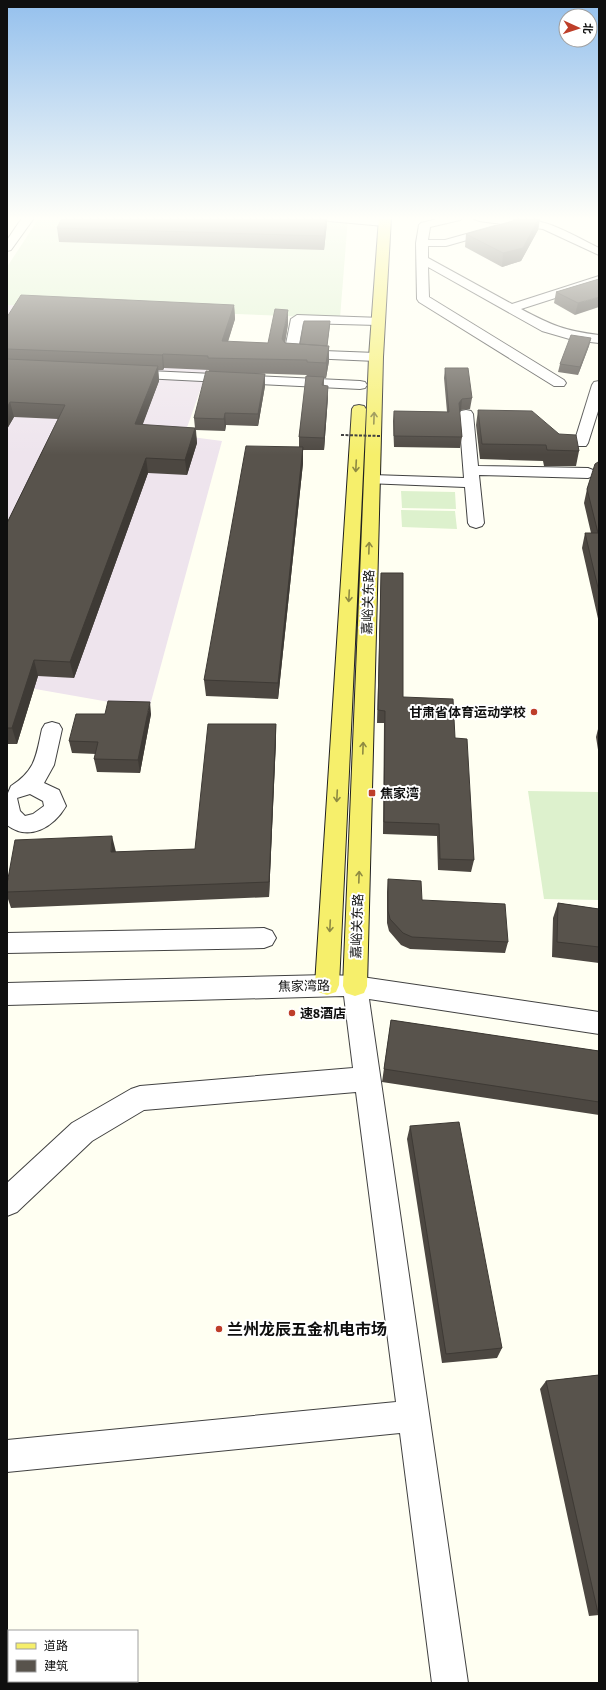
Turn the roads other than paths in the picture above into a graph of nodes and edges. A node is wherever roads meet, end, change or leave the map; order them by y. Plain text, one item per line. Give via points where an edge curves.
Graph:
1 (373, 297) edge
2 (423, 297) edge
3 (491, 297) edge
4 (546, 297) edge
5 (511, 308) junction
6 (372, 321) junction
7 (599, 339) edge
8 (370, 357) junction
9 (117, 374) edge
10 (559, 383) dead end
11 (360, 385) junction
12 (599, 385) edge
13 (466, 414) dead end
14 (581, 443) dead end
15 (588, 472) dead end
16 (471, 476) junction
17 (372, 480) junction
18 (476, 523) dead end
19 (52, 729) dead end
20 (30, 785) junction
21 (8, 810) edge
22 (264, 938) dead end
23 (7, 943) edge
24 (327, 985) junction
25 (355, 986) junction
26 (7, 994) edge
27 (599, 1023) edge
28 (368, 1079) junction
29 (7, 1202) edge
30 (414, 1416) junction
31 (7, 1456) edge
32 (450, 1683) edge

1 - 6 main road, 嘉峪关东路
2 - 10 street
3 - 5 street
4 - 5 street
5 - 7 street via 559,333
6 - 8 main road, 嘉峪关东路
6 - 8 street via 297,319 291,354
8 - 11 main road, 嘉峪关东路
17 -> 8 main road, 嘉峪关东路
9 - 11 street
11 -> 24 main road, 嘉峪关东路
12 - 14 street
13 - 16 street
15 - 16 street
16 - 17 street
16 - 18 street
25 -> 17 main road, 嘉峪关东路
19 - 20 street via 44,768
20 - 21 street
20 - 21 street via 52,796 55,806 52,812 42,821 34,823 20,822
22 - 23 street
24 - 25 street, 焦家湾路
24 - 26 street, 焦家湾路
25 - 27 street, 焦家湾路
25 - 28 street
28 - 29 street via 140,1098 82,1132
28 - 30 street
30 - 31 street
30 - 32 street

